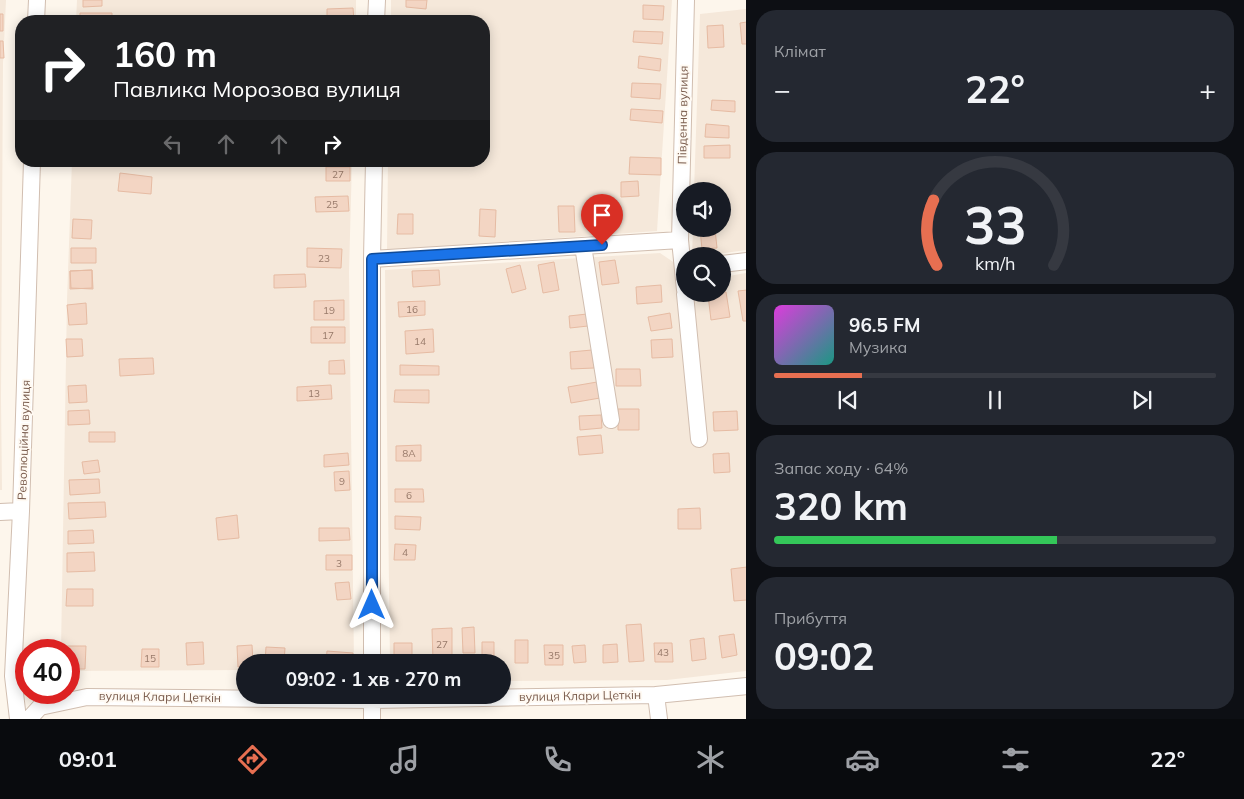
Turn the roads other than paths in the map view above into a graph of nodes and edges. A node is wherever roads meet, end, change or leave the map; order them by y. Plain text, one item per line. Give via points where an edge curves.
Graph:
1 (37, 0) edge
2 (377, 0) edge
3 (686, 0) edge
4 (36, 15) edge
5 (376, 15) edge
6 (32, 167) edge
7 (374, 167) edge
8 (680, 240) junction
9 (583, 246) junction
10 (681, 247) edge
11 (372, 259) junction
12 (746, 261) edge
13 (731, 263) edge
14 (686, 302) edge
15 (611, 420) dead end
16 (699, 439) dead end
17 (22, 511) junction
18 (0, 512) edge
19 (372, 654) edge
20 (746, 686) edge
21 (656, 695) junction
22 (511, 696) edge
23 (236, 697) edge
24 (372, 704) edge
25 (18, 719) edge
26 (29, 719) edge
27 (372, 719) edge
28 (659, 719) edge

1 - 4 street
2 - 5 street
3 - 8 street, Південна вулиця
6 - 17 street, Революційна вулиця
7 - 11 street
8 - 9 street
8 - 10 street, Південна вулиця
9 - 11 street
9 - 15 street
11 - 19 street
12 - 13 street
14 - 16 street
17 - 18 street
17 - 25 street, Революційна вулиця via 13,676
20 - 21 street, вулиця Клари Цеткін
21 - 22 street, вулиця Клари Цеткін
21 - 28 street
23 - 26 street, вулиця Клари Цеткін via 87,697 40,707
24 - 27 street

